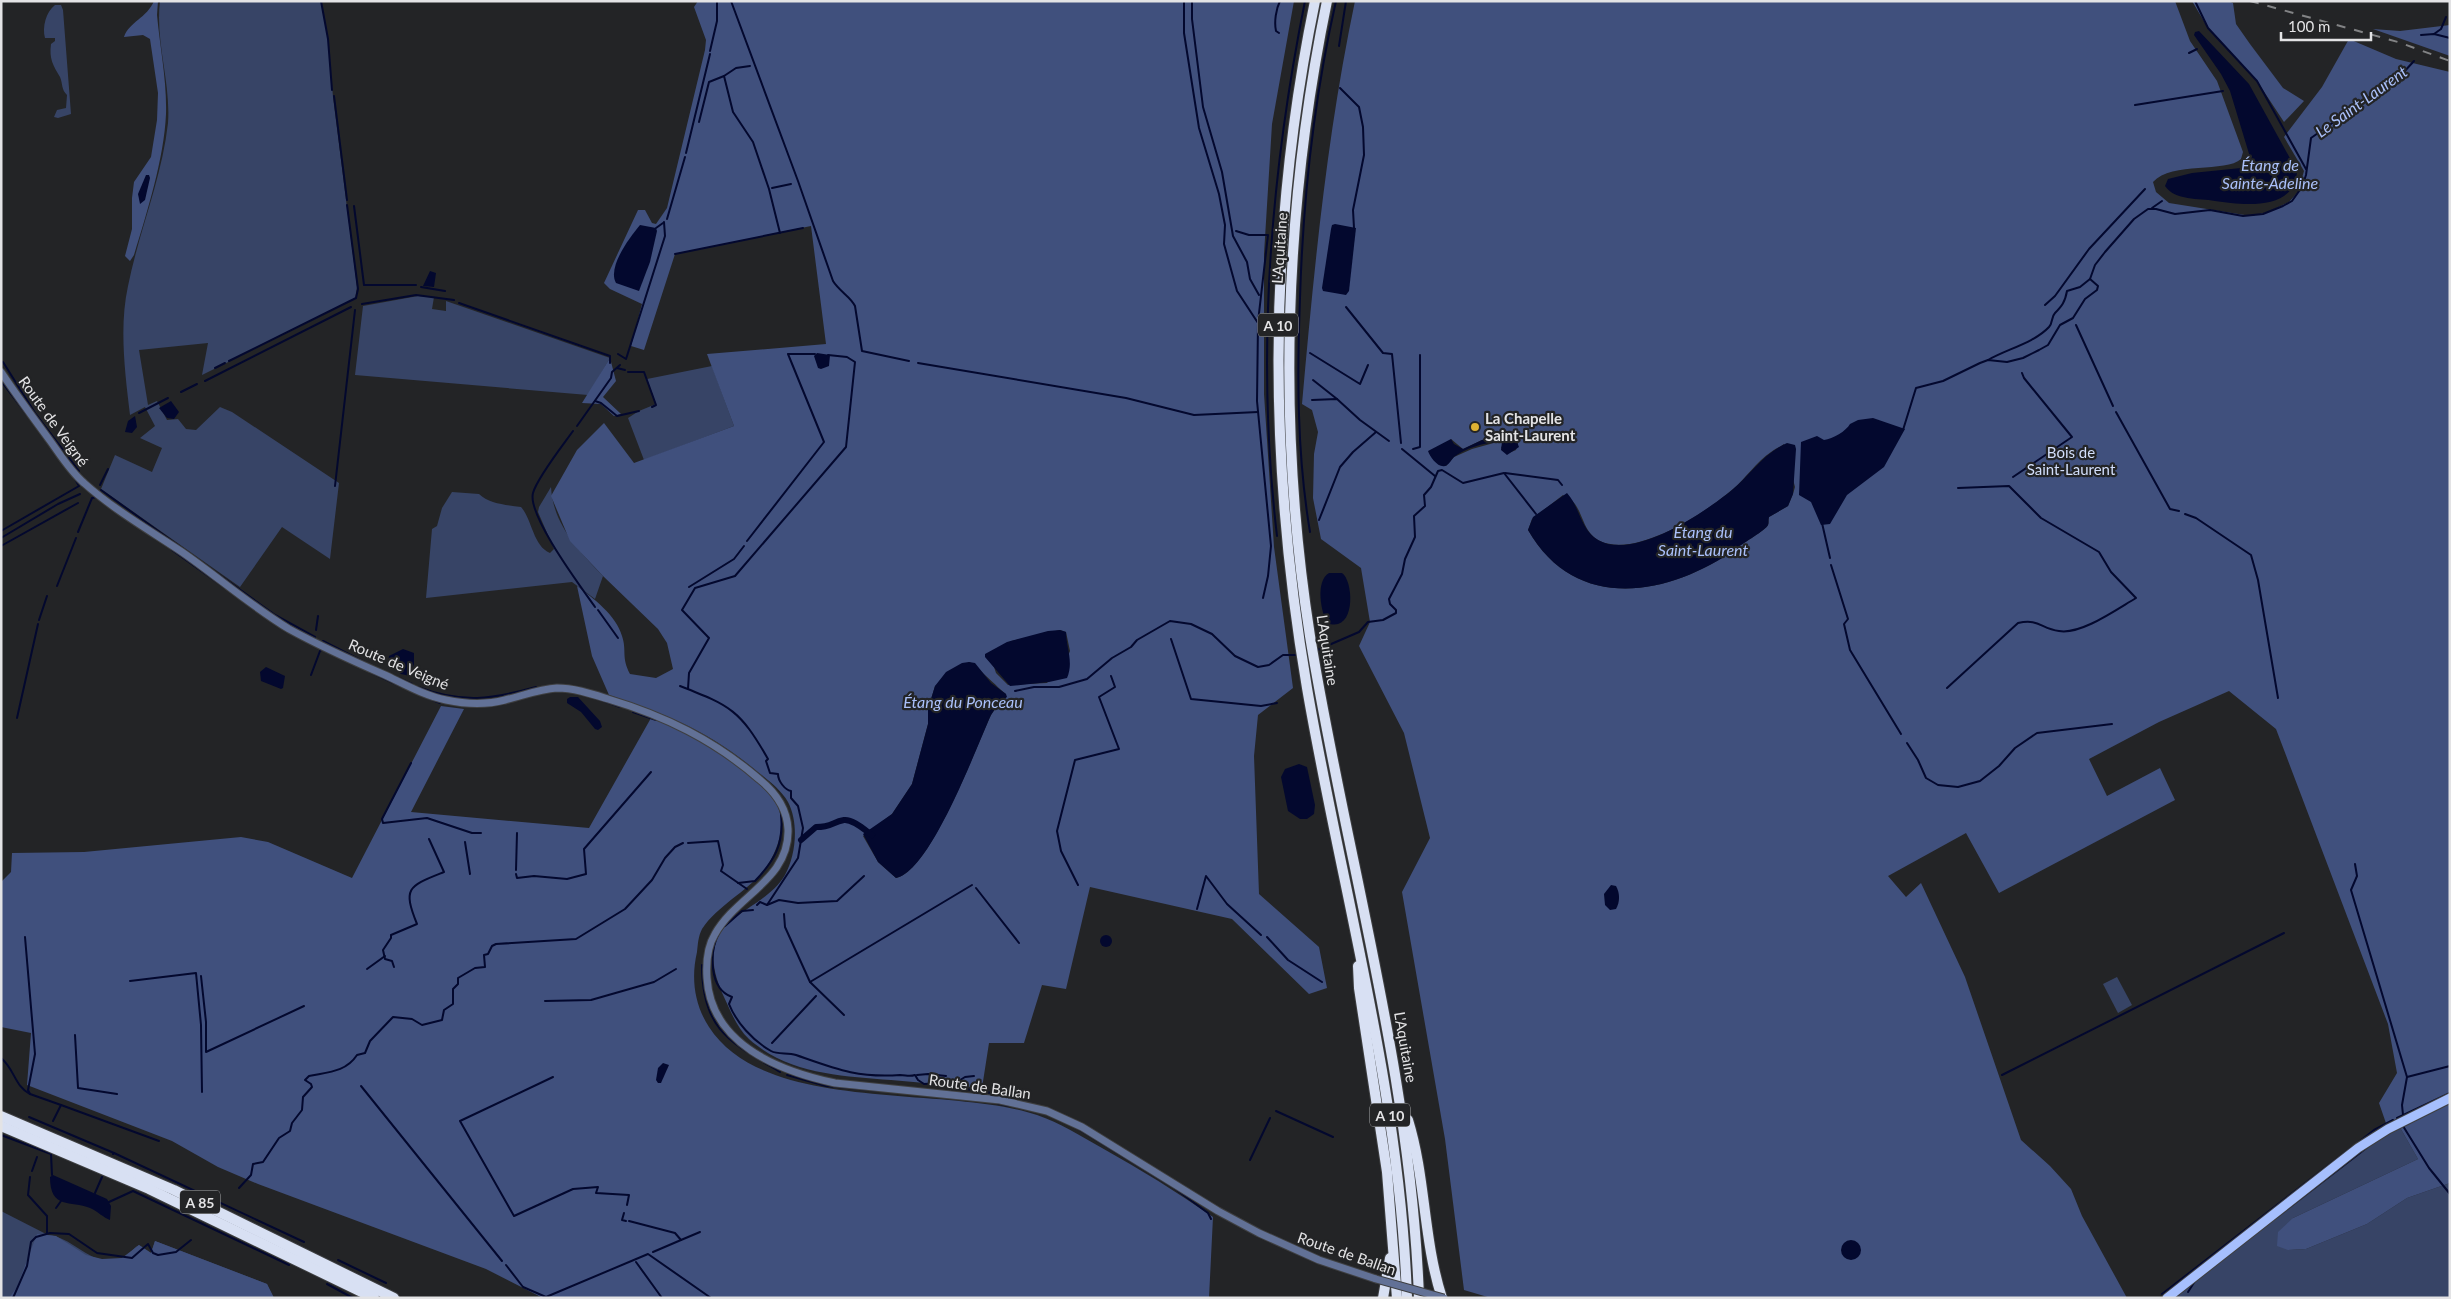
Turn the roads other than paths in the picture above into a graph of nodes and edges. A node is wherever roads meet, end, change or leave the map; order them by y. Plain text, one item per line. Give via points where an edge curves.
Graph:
1 (1315, 1) edge
2 (1327, 1) edge
3 (1, 372) edge
4 (750, 896) joint
5 (1356, 934) junction
6 (1398, 1091) junction
7 (2450, 1098) edge
8 (1, 1116) edge
9 (1, 1126) edge
10 (1389, 1192) junction
11 (374, 1298) edge
12 (394, 1298) edge
13 (1383, 1298) edge
14 (1397, 1298) edge
15 (1408, 1298) edge
16 (1420, 1298) edge
17 (1443, 1298) edge
18 (2167, 1298) edge

1 - 5 highway, L'Aquitaine / A 10 via 1288,171 1278,325 1278,418 1282,496 1300,650
2 - 6 highway, L'Aquitaine / A 10 via 1300,172 1290,326 1294,495 1314,660
3 - 4 street, Route de Veigné via 82,482 291,630 433,697 465,703 501,702 544,690 567,689 658,715 713,743 761,780 777,798 787,821 785,852 770,878
4 - 17 street, Route de Ballan, bridge via 714,934 707,961 708,988 716,1013 724,1027 745,1046 787,1069 820,1080 992,1098 1047,1110 1088,1130 1259,1234 1319,1260
5 - 10 highway via 1359,988
5 - 15 highway, L'Aquitaine / A 10 via 1392,1126
6 - 16 highway, L'Aquitaine / A 10 via 1414,1211
6 - 17 highway via 1413,1136 1434,1270
7 - 18 main road via 2358,1148
8 - 12 highway, A 85 via 174,1190
9 - 11 highway, A 85 via 149,1189
10 - 13 highway via 1390,1259
10 - 14 highway

